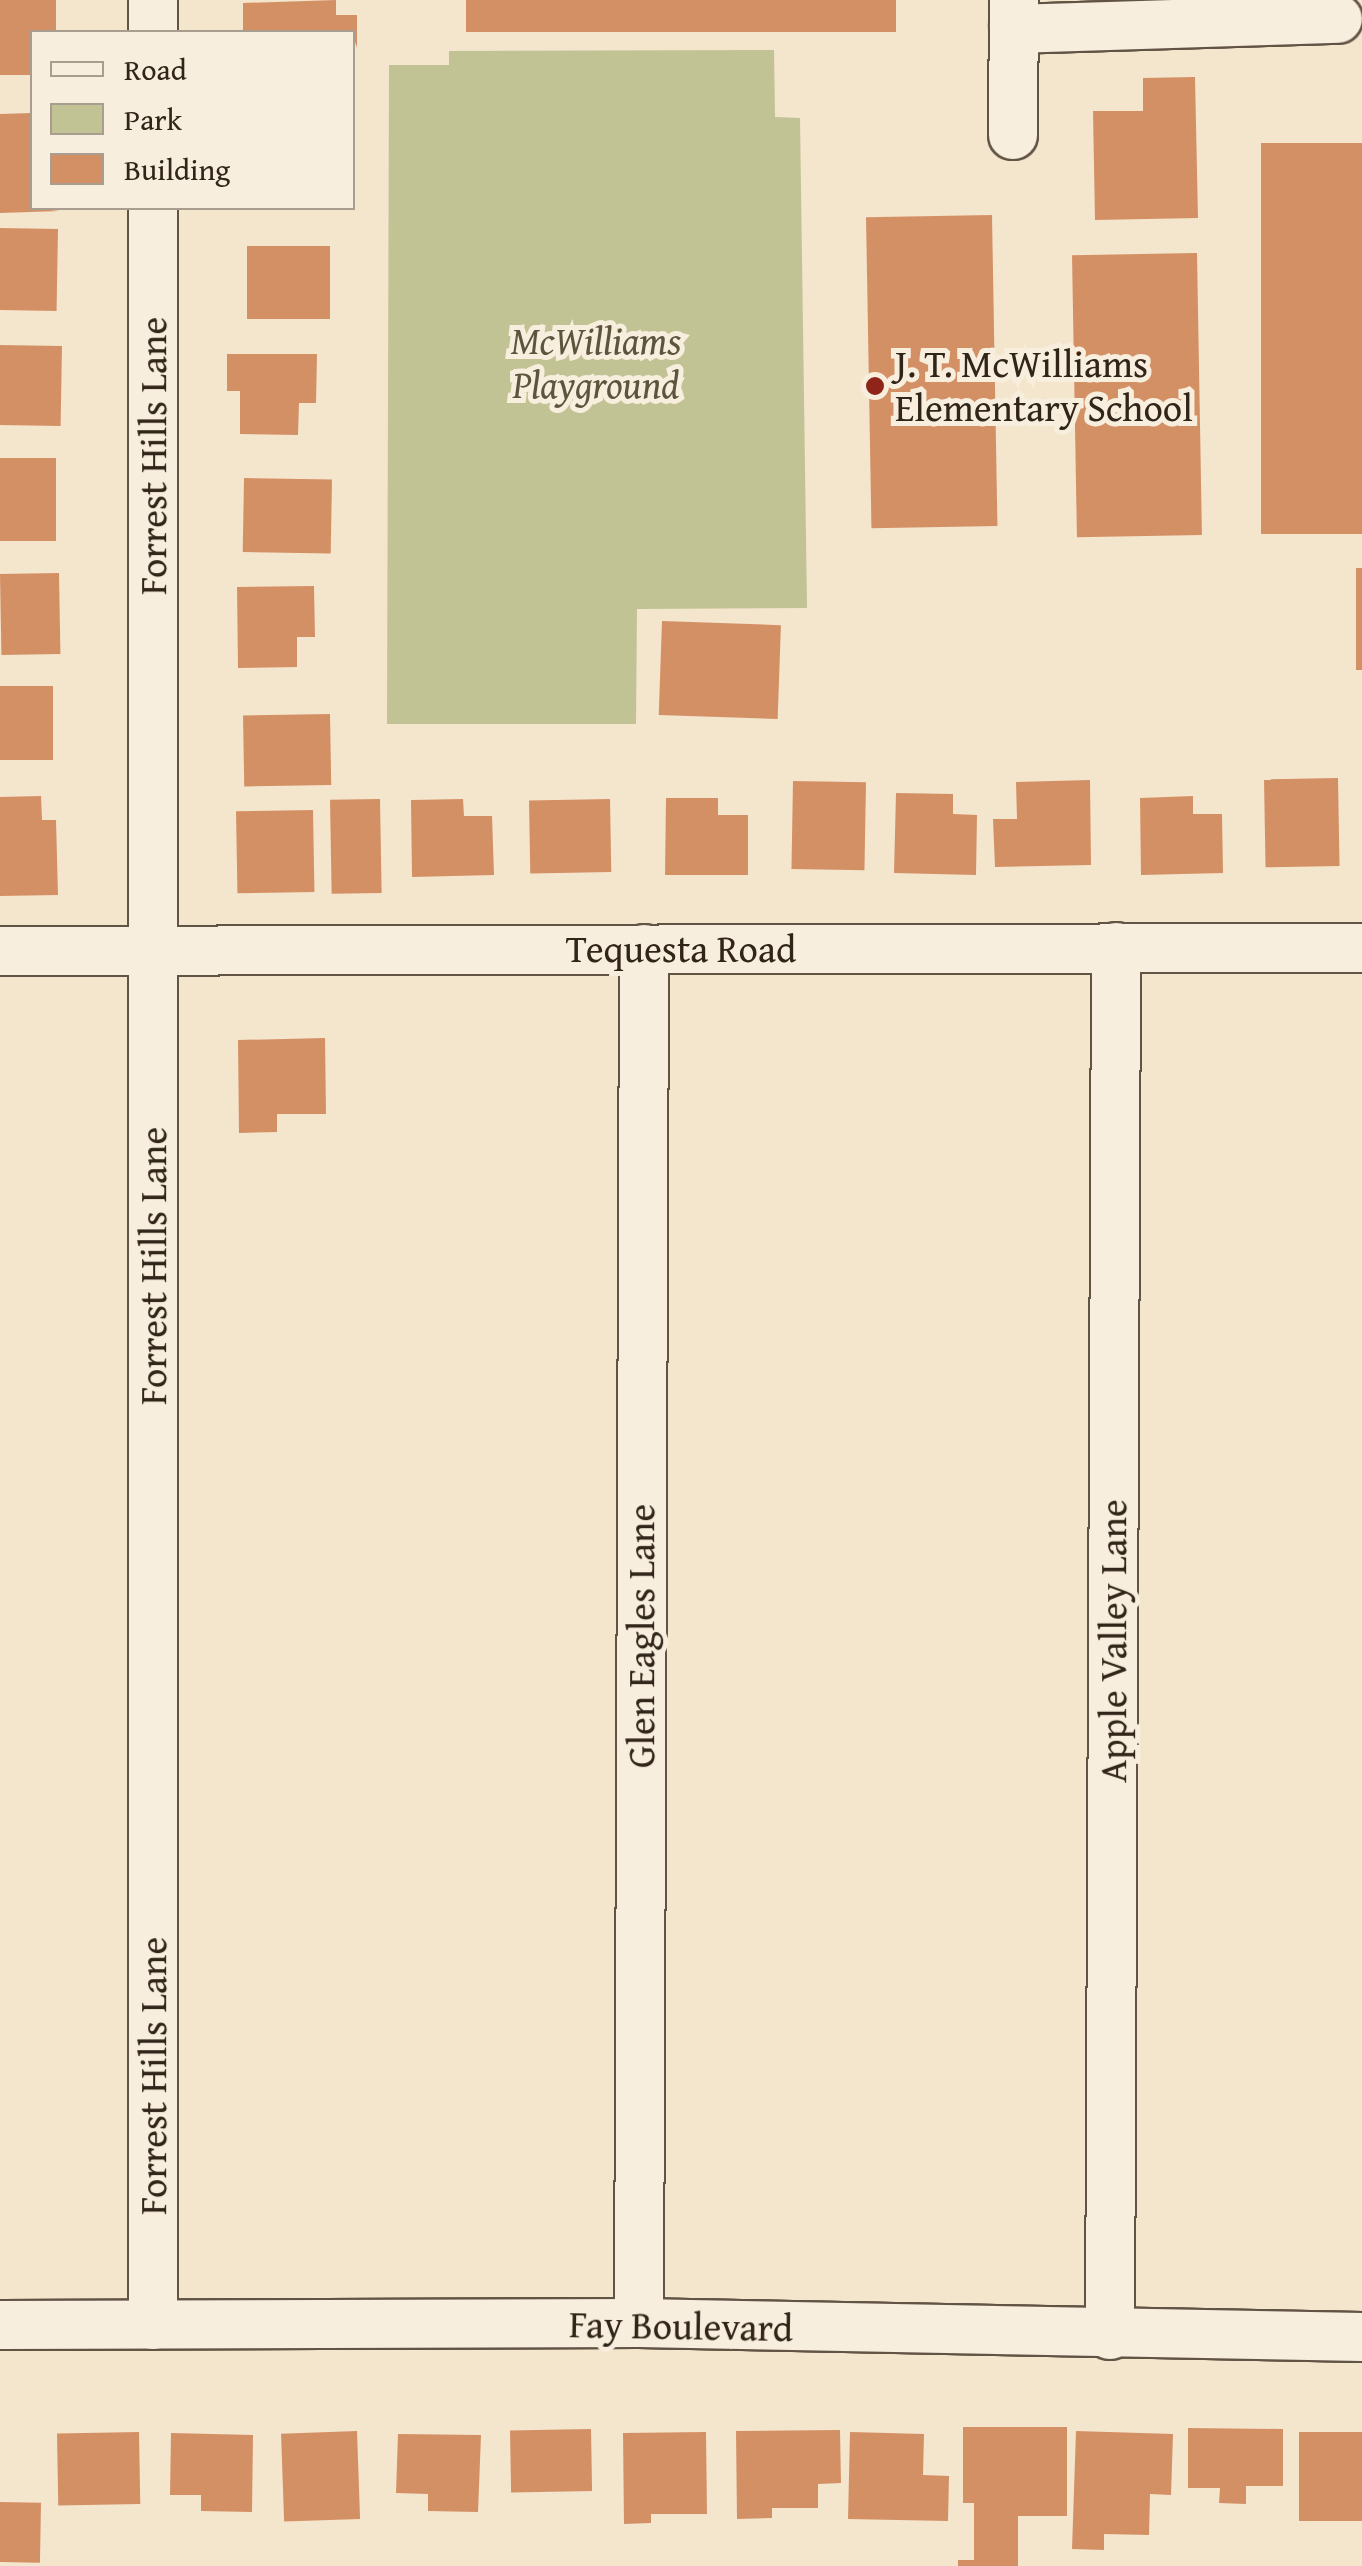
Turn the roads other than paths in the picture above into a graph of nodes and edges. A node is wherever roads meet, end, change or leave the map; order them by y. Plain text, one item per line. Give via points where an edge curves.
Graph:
1 (153, 0) edge
2 (1346, 13) edge
3 (1014, 15) edge
4 (153, 30) edge
5 (1013, 135) dead end
6 (153, 210) edge
7 (1116, 947) junction
8 (1362, 948) edge
9 (644, 949) junction
10 (0, 950) edge
11 (152, 950) junction
12 (153, 2324) junction
13 (639, 2324) junction
14 (0, 2325) edge
15 (1110, 2335) junction
16 (1362, 2336) edge

1 - 4 street
2 - 3 street
3 - 5 street
6 - 11 street, Forrest Hills Lane
7 - 8 street, Tequesta Road
7 - 9 street, Tequesta Road
7 - 15 street, Apple Valley Lane
9 - 11 street, Tequesta Road
9 - 13 street, Glen Eagles Lane
10 - 11 street, Tequesta Road
11 - 12 street, Forrest Hills Lane
12 - 13 street, Fay Boulevard
12 - 14 street, Fay Boulevard
13 - 15 street, Fay Boulevard
15 - 16 street, Fay Boulevard

